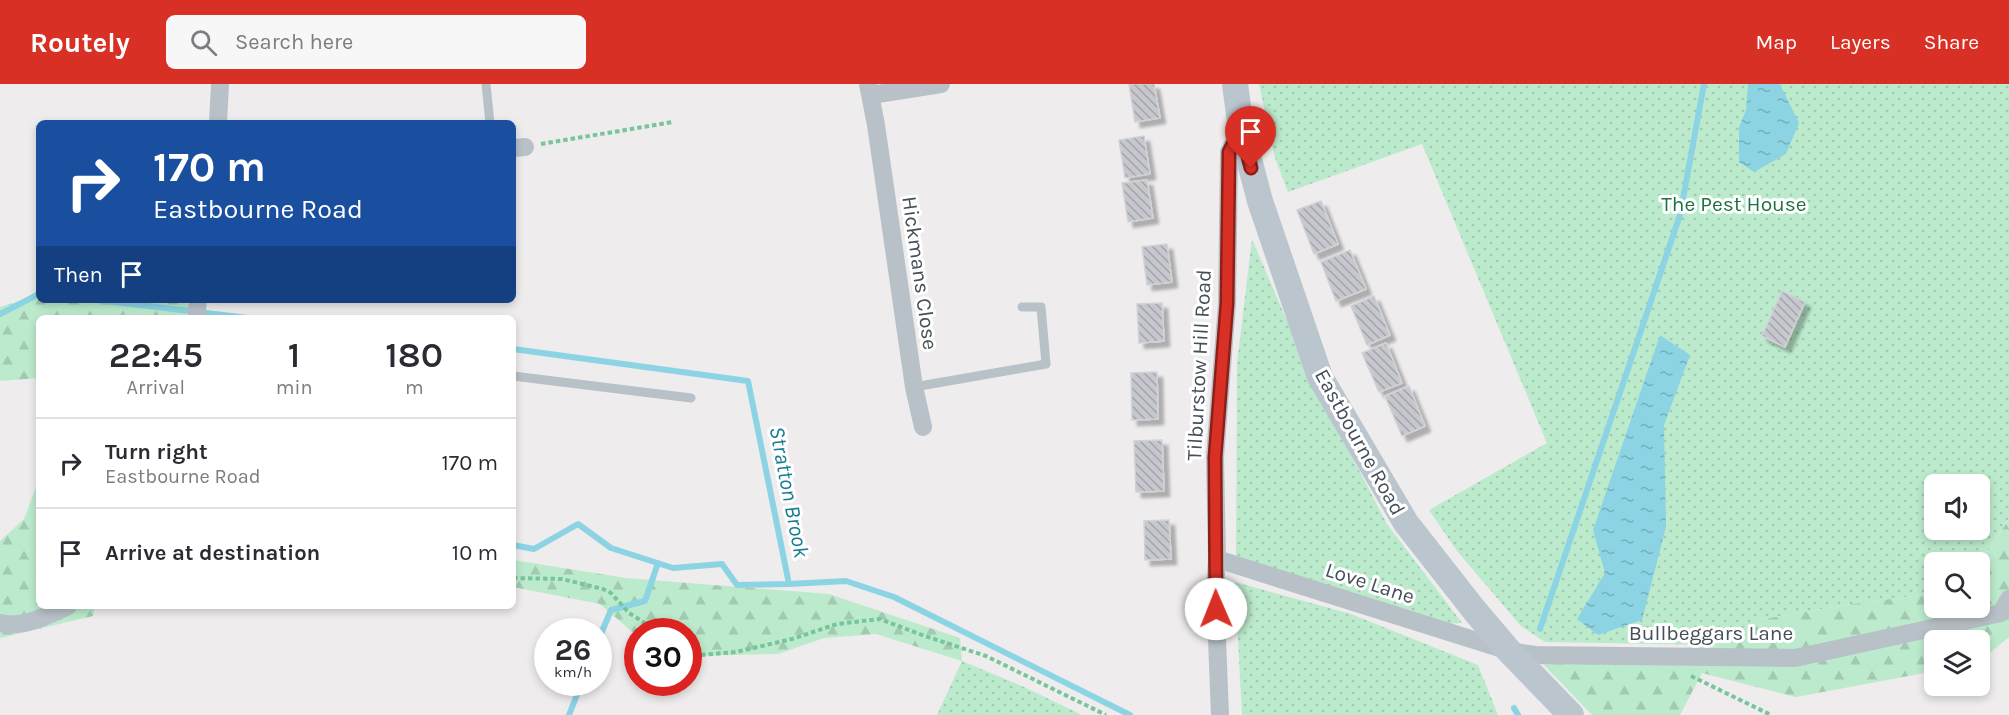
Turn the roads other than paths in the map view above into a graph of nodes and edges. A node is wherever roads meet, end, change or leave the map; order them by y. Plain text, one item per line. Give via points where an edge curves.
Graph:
1 (220, 84) edge
2 (486, 84) edge
3 (941, 84) edge
4 (1235, 84) edge
5 (869, 89) edge
6 (218, 120) edge
7 (490, 120) edge
8 (1241, 129) junction
9 (1022, 307) dead end
10 (516, 376) edge
11 (914, 387) junction
12 (691, 398) dead end
13 (923, 427) dead end
14 (1217, 559) junction
15 (2009, 599) edge
16 (62, 609) edge
17 (0, 623) edge
18 (1509, 651) junction
19 (1220, 715) edge
20 (1571, 715) edge

1 - 6 street
2 - 7 lane
3 - 5 street
4 - 8 main road, Eastbourne Road
5 - 11 street, Hickmans Close
8 - 14 street, Tilburstow Hill Road via 1229,152 1227,303 1215,457
8 - 18 main road, Eastbourne Road via 1260,201 1320,377 1406,523
9 - 11 lane via 1041,308 1046,364
10 - 12 lane
11 - 13 street, Hickmans Close
14 - 18 street, Love Lane
14 - 19 street, Tilburstow Hill Road
15 - 18 street, Bullbeggars Lane via 2001,613 1795,658 1535,655
16 - 17 street via 41,619
18 - 20 main road, Eastbourne Road

